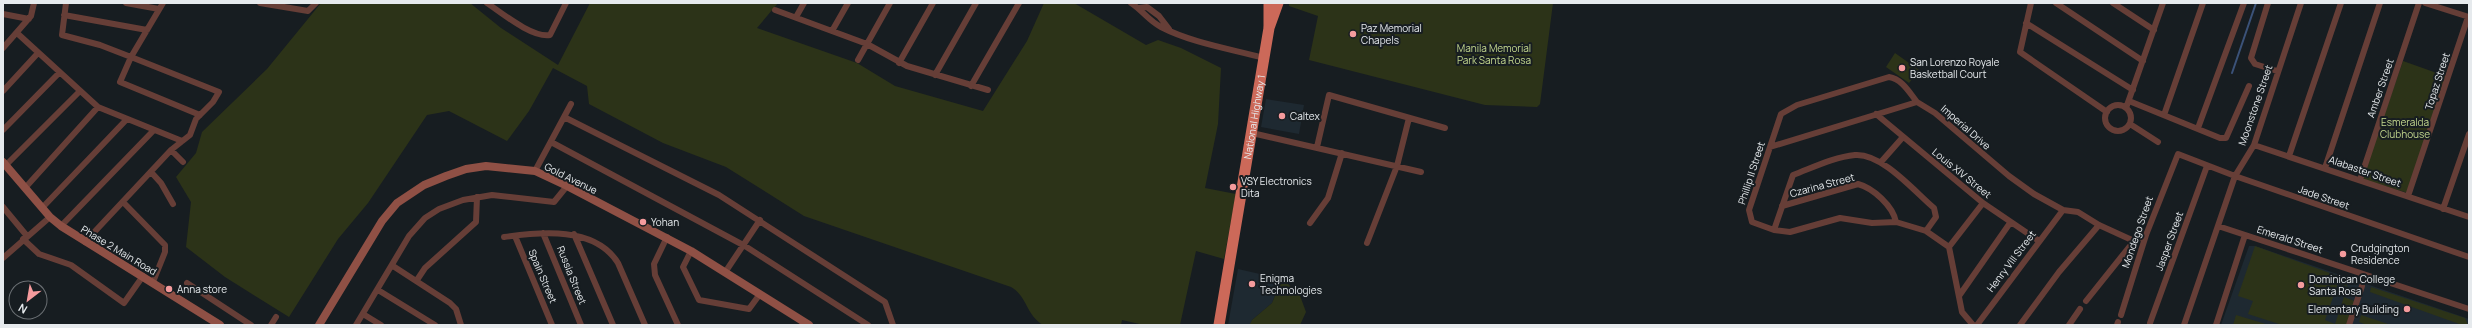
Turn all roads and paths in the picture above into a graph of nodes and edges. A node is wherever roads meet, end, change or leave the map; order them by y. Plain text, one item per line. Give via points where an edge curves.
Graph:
1 (34, 3) edge
2 (66, 3) edge
3 (126, 3) edge
4 (163, 3) edge
5 (260, 3) edge
6 (316, 3) edge
7 (487, 3) edge
8 (558, 3) edge
9 (804, 3) edge
10 (848, 3) edge
11 (890, 3) edge
12 (933, 3) edge
13 (976, 3) edge
14 (1019, 3) edge
15 (1131, 3) edge
16 (1269, 3) edge
17 (1278, 3) edge
18 (2031, 3) edge
19 (2056, 3) edge
20 (2113, 3) edge
21 (2163, 3) edge
22 (2203, 3) edge
23 (2244, 3) edge
24 (2268, 3) edge
25 (2301, 3) edge
26 (2341, 3) edge
27 (2380, 3) edge
28 (2419, 3) edge
29 (2426, 3) edge
30 (277, 5) edge
31 (566, 5) edge
32 (159, 9) junction
33 (775, 10) dead end
34 (3, 14) edge
35 (64, 15) junction
36 (796, 17) junction
37 (2468, 17) edge
38 (28, 19) junction
39 (2026, 23) junction
40 (1269, 28) junction
41 (147, 30) junction
42 (2154, 30) junction
43 (832, 31) junction
44 (17, 33) junction
45 (867, 44) junction
46 (3, 48) edge
47 (38, 53) junction
48 (131, 57) junction
49 (1264, 58) junction
50 (858, 60) dead end
51 (2143, 61) junction
52 (899, 63) junction
53 (2277, 71) junction
54 (59, 73) junction
55 (935, 75) junction
56 (971, 86) junction
57 (2249, 86) dead end
58 (988, 90) dead end
59 (2132, 90) junction
60 (3, 91) edge
61 (79, 92) junction
62 (2129, 100) junction
63 (1917, 102) junction
64 (571, 104) dead end
65 (98, 107) junction
66 (2126, 108) junction
67 (2107, 112) junction
68 (1876, 114) junction
69 (200, 115) junction
70 (2164, 115) junction
71 (564, 117) junction
72 (1409, 118) junction
73 (127, 119) junction
74 (2130, 124) junction
75 (1445, 128) dead end
76 (2198, 128) junction
77 (3, 130) edge
78 (154, 130) junction
79 (1252, 133) junction
80 (2469, 134) edge
81 (1903, 137) junction
82 (182, 141) junction
83 (551, 142) junction
84 (2158, 142) dead end
85 (2254, 145) junction
86 (1317, 147) junction
87 (1770, 147) junction
88 (171, 150) junction
89 (1342, 153) junction
90 (2289, 156) junction
91 (2176, 157) joint
92 (183, 162) dead end
93 (1881, 162) junction
94 (4, 164) edge
95 (1397, 166) junction
96 (2207, 166) junction
97 (2325, 168) junction
98 (535, 171) junction
99 (151, 172) junction
100 (1421, 172) dead end
101 (2235, 176) junction
102 (2360, 180) junction
103 (566, 186) junction
104 (25, 188) junction
105 (2408, 196) junction
106 (477, 197) junction
107 (123, 202) junction
108 (1983, 203) junction
109 (173, 204) dead end
110 (1782, 206) junction
111 (3, 207) edge
112 (42, 208) junction
113 (2443, 209) junction
114 (2063, 210) junction
115 (50, 217) junction
116 (2469, 217) edge
117 (760, 220) junction
118 (1896, 222) junction
119 (1310, 223) dead end
120 (2010, 223) junction
121 (61, 226) junction
122 (2099, 226) junction
123 (2218, 226) junction
124 (1774, 230) junction
125 (1926, 231) junction
126 (543, 233) junction
127 (574, 234) junction
128 (2146, 235) junction
129 (2245, 235) junction
130 (515, 236) junction
131 (504, 237) dead end
132 (667, 237) junction
133 (25, 238) junction
134 (2039, 241) junction
135 (2134, 241) junction
136 (85, 242) junction
137 (1367, 243) dead end
138 (745, 246) junction
139 (1949, 247) junction
140 (691, 251) junction
141 (4, 254) edge
142 (2469, 257) edge
143 (393, 266) junction
144 (726, 271) junction
145 (143, 276) junction
146 (417, 280) junction
147 (153, 282) junction
148 (187, 283) dead end
149 (2362, 286) dead end
150 (378, 290) junction
151 (760, 294) junction
152 (1959, 296) junction
153 (2086, 300) dead end
154 (2080, 309) dead end
155 (2469, 310) edge
156 (363, 314) junction
157 (2121, 315) dead end
158 (276, 317) dead end
159 (2150, 323) dead end
160 (248, 324) edge
161 (321, 324) edge
162 (461, 324) edge
163 (220, 325) edge
164 (271, 325) edge
165 (356, 325) edge
166 (380, 325) edge
167 (435, 325) edge
168 (454, 325) edge
169 (552, 325) edge
170 (582, 325) edge
171 (613, 325) edge
172 (645, 325) edge
173 (678, 325) edge
174 (809, 325) edge
175 (868, 325) edge
176 (894, 325) edge
177 (1219, 325) edge
178 (1973, 325) edge
179 (1977, 325) edge
180 (2020, 325) edge
181 (2069, 325) edge
182 (2184, 325) edge
183 (2216, 325) edge
184 (2349, 325) edge

1 - 38 street
2 - 35 street
3 - 32 street
4 - 32 street
5 - 30 street
6 - 30 street via 310,10
7 - 31 street via 523,27 543,36 550,35
8 - 31 street
9 - 36 street
10 - 43 street
11 - 45 street
12 - 52 street
13 - 55 street
14 - 56 street
15 - 49 street via 1162,28
16 - 40 highway, National Highway 1
17 - 40 highway, National Highway 1
18 - 39 street
19 - 51 street
20 - 42 street
21 - 42 street
22 - 70 street
23 - 76 street
24 - 53 street via 2251,58 2255,64
25 - 53 street, Moonstone Street
26 - 90 street
27 - 97 street
28 - 102 street, Amber Street
29 - 37 street
32 - 41 street
33 - 36 street
34 - 38 street
35 - 41 street
35 - 48 street via 62,32 66,38 100,45
36 - 43 street
37 - 105 street, Topaz Street
38 - 44 street
39 - 59 street
39 - 67 street via 2020,52
40 - 49 highway, National Highway 1
41 - 48 street
42 - 51 street
43 - 45 street
44 - 46 street
44 - 47 street
45 - 50 street
45 - 52 street
47 - 54 street
47 - 60 street
48 - 69 street via 120,82
48 - 69 street via 219,92
49 - 79 highway, National Highway 1
51 - 59 street
52 - 55 street
53 - 85 street, Moonstone Street
54 - 61 street
54 - 77 street
55 - 56 street
56 - 58 street
57 - 76 street via 2228,136 2220,138
59 - 62 street
61 - 65 street
61 - 94 street
62 - 66 street
62 - 70 street
63 - 68 street
63 - 87 street, Phillip II Street via 1903,84 1889,77 1797,106 1781,114
63 - 114 street, Imperial Drive via 1935,113 2009,176
64 - 71 street
65 - 73 street
65 - 104 street
66 - 67 street via 2119,105
66 - 74 street via 2130,112
67 - 74 street via 2106,124 2115,131 2127,129
68 - 81 street, Louis XIV Street
68 - 87 street
69 - 82 street via 190,135
70 - 76 street
71 - 83 street
71 - 117 street via 670,169
72 - 75 street
72 - 86 street via 1329,95
72 - 95 street
73 - 78 street
73 - 112 street
74 - 84 street
78 - 82 street
78 - 121 street
79 - 86 street
79 - 177 highway, National Highway 1
80 - 113 street
81 - 93 street
81 - 108 street, Louis XIV Street
82 - 88 street
83 - 98 street
83 - 138 street
85 - 90 street, Alabaster Street
85 - 101 street, Moonstone Street
86 - 89 street
87 - 124 street, Phillip II Street via 1749,210 1752,222
88 - 92 street
88 - 99 street
89 - 95 street
89 - 119 street via 1328,198
90 - 97 street, Alabaster Street
91 - 96 street, Jade Street via 2182,154
91 - 128 street, Mondego Street
93 - 110 street via 1867,156 1854,155 1793,175
93 - 125 street via 1934,208 1936,217
94 - 104 street, Phase 2 Main Road
95 - 100 street
95 - 137 street
96 - 101 street, Jade Street
96 - 159 street, Jasper Street
97 - 102 street, Alabaster Street
98 - 103 street, Gold Avenue
98 - 161 street, Gold Avenue via 486,166 466,169 424,185 409,194 397,203 382,221
99 - 107 street
99 - 109 street via 161,183
101 - 123 street, Moonstone Street
101 - 142 street, Jade Street
102 - 105 street, Alabaster Street
103 - 106 street via 554,202 514,197
103 - 132 street, Gold Avenue
104 - 112 street, Phase 2 Main Road
105 - 113 street, Alabaster Street
106 - 143 street via 439,209 426,218 409,236
106 - 146 street via 476,222 425,268
107 - 136 street
107 - 147 street via 165,245 165,252
108 - 120 street, Louis XIV Street
108 - 139 street
110 - 118 street, Czarina Street via 1858,184 1891,208
110 - 124 street
111 - 133 street
112 - 115 street, Phase 2 Main Road
113 - 116 street, Alabaster Street
114 - 122 street, Imperial Drive via 2078,212
114 - 134 street, Henry VIII Street
115 - 121 street, Phase 2 Main Road
115 - 133 street
117 - 138 street
117 - 176 street via 885,302
118 - 124 street, Phillip II Street via 1872,223 1840,218 1790,232
118 - 125 street, Phillip II Street
120 - 134 street, Louis XIV Street
120 - 152 street
121 - 136 street, Phase 2 Main Road
122 - 135 street, Imperial Drive
122 - 180 street via 2059,272
123 - 129 street, Emerald Street
123 - 182 street, Moonstone Street
125 - 139 street, Phillip II Street
126 - 127 street
126 - 130 street
126 - 170 street, Russia Street
127 - 171 street
127 - 172 street via 596,244 614,257
128 - 135 street
128 - 157 street, Mondego Street
129 - 155 street, Emerald Street
129 - 183 street
130 - 131 street
130 - 169 street, Spain Street
132 - 140 street, Gold Avenue
132 - 173 street via 654,264 655,275
133 - 141 street
133 - 145 street via 39,254 71,265 124,304
134 - 179 street, Henry VIII Street
135 - 153 street
136 - 145 street, Phase 2 Main Road
138 - 144 street
138 - 175 street
139 - 152 street
140 - 144 street, Gold Avenue
140 - 151 street via 683,267 699,300 750,309
143 - 146 street
143 - 150 street
144 - 151 street, Gold Avenue
145 - 147 street, Phase 2 Main Road
146 - 162 street via 456,309
147 - 163 street, Phase 2 Main Road
148 - 160 street
149 - 184 street
150 - 156 street
150 - 167 street
151 - 174 street, Gold Avenue
152 - 178 street via 1962,312
154 - 181 street
156 - 165 street
156 - 166 street
158 - 164 street
162 - 168 street

